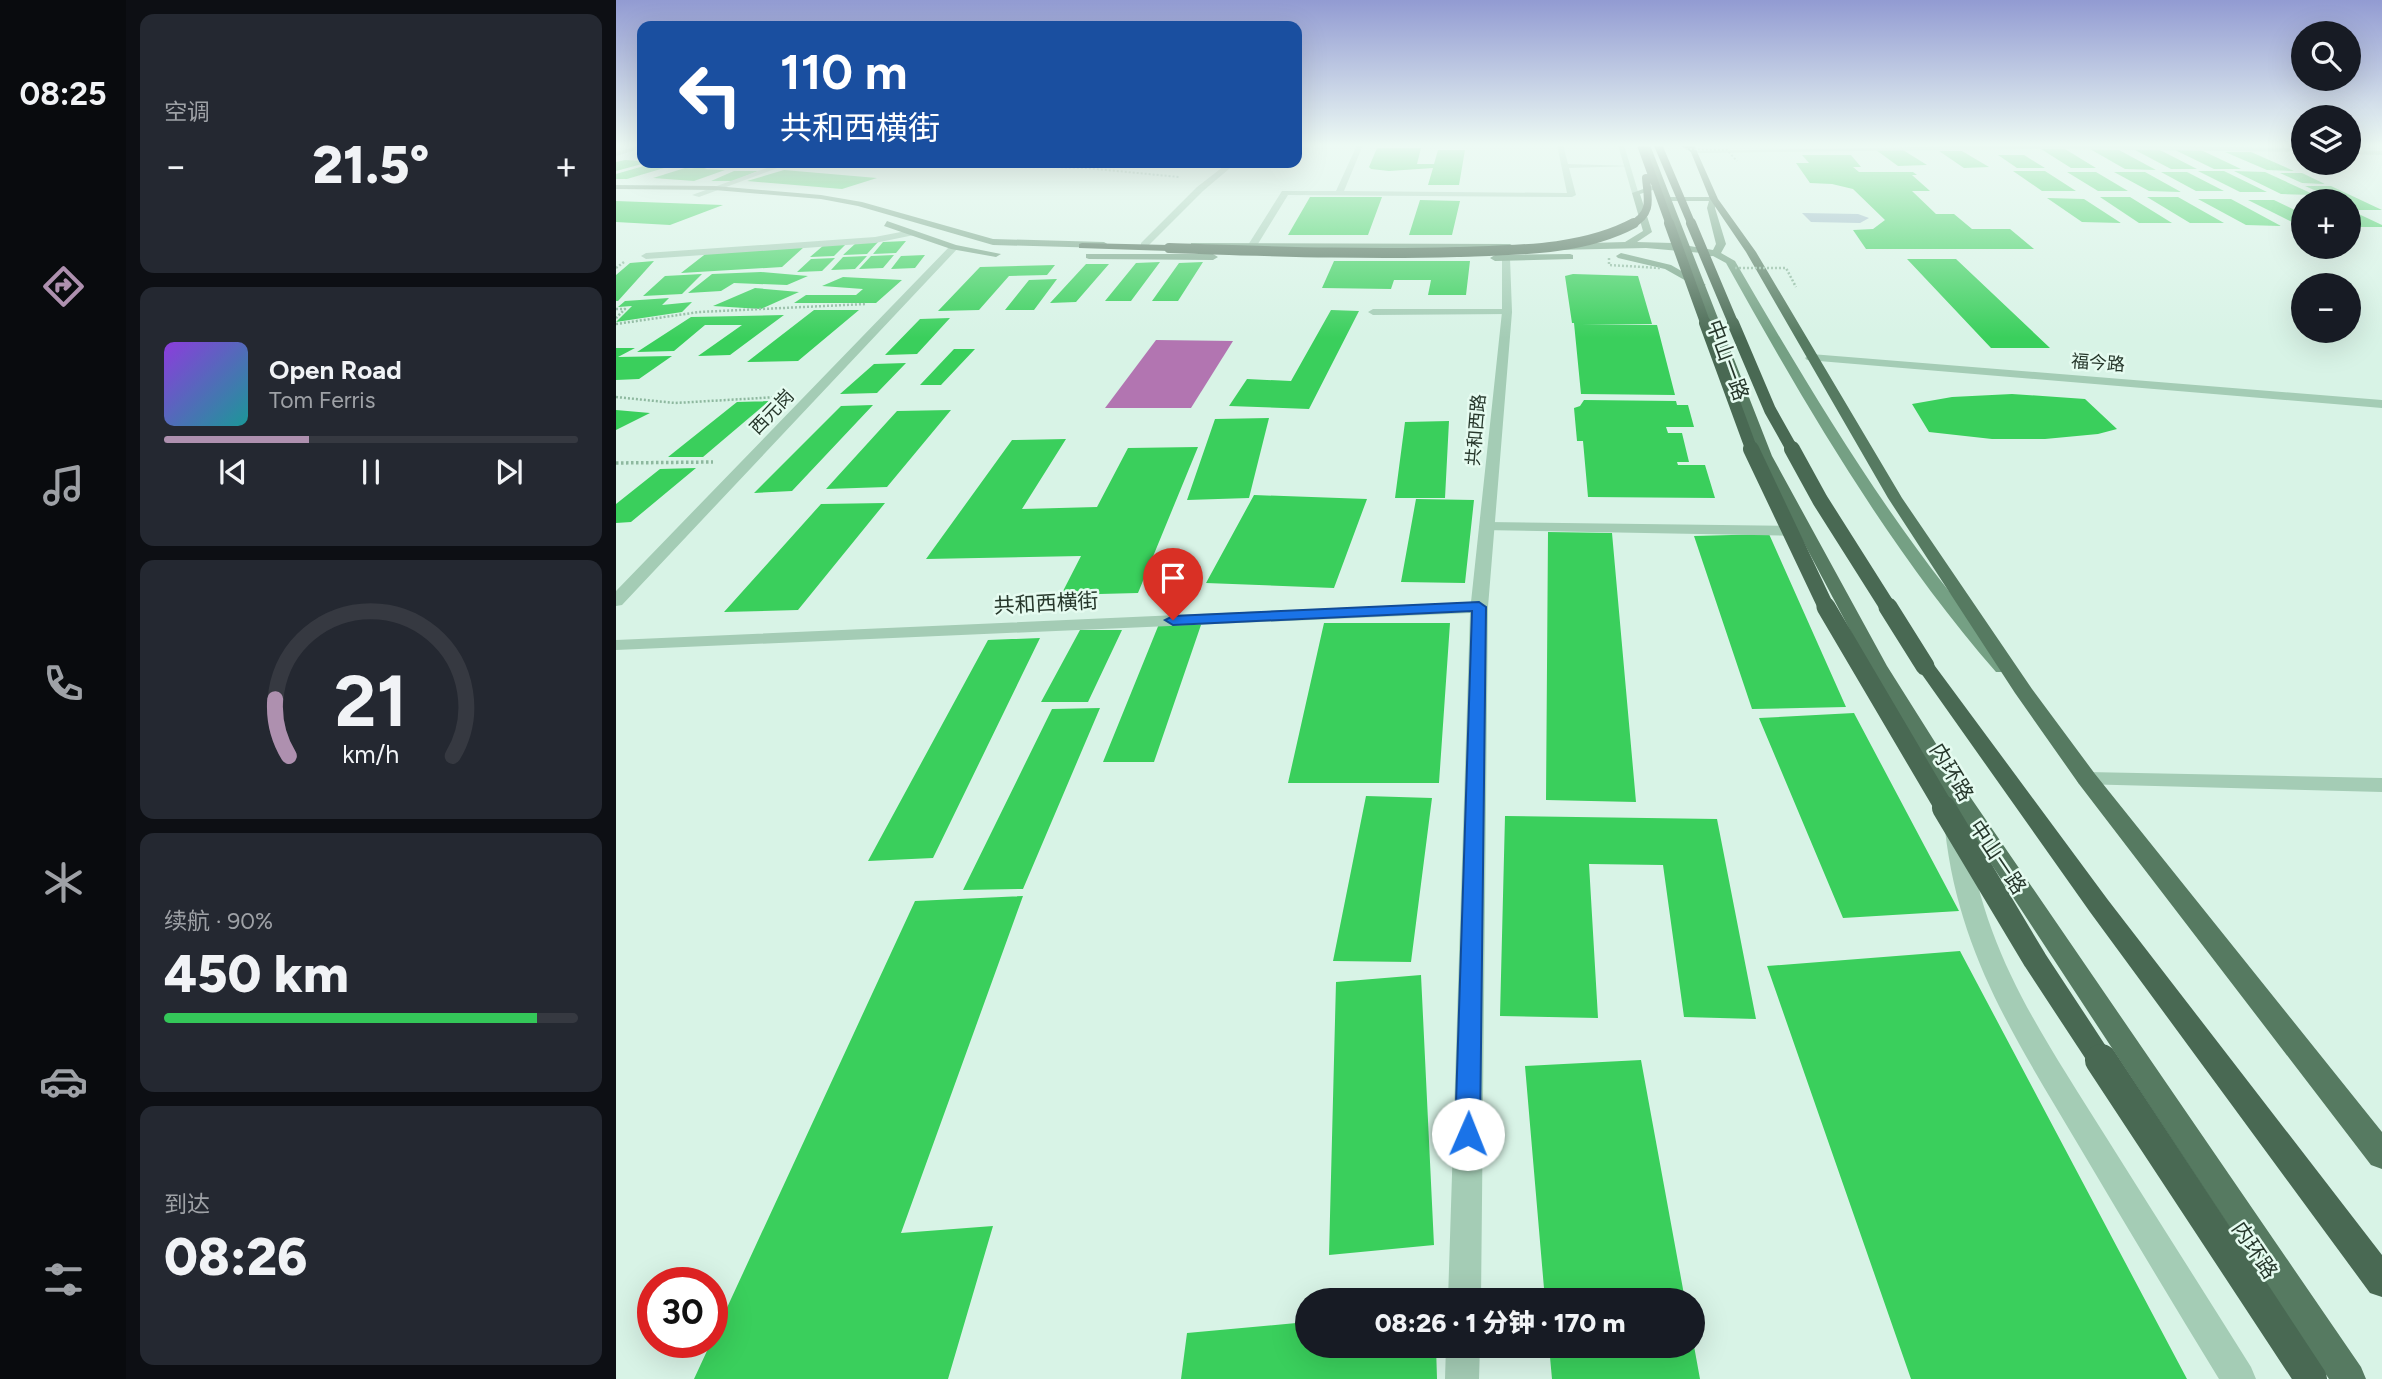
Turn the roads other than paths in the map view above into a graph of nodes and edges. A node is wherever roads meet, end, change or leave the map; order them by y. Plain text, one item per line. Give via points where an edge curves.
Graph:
1 (835, 209) edge
2 (878, 209) edge
3 (1181, 209) edge
4 (1275, 209) edge
5 (1641, 209) edge
6 (1645, 209) edge
7 (1666, 209) edge
8 (1672, 209) edge
9 (1685, 209) edge
10 (1711, 209) edge
11 (1721, 209) edge
12 (869, 218) dead end
13 (881, 223) dead end
14 (911, 233) junction
15 (1144, 245) junction
16 (1254, 245) junction
17 (954, 247) junction
18 (1082, 251) junction
19 (1623, 251) junction
20 (1715, 253) junction
21 (1010, 254) dead end
22 (646, 256) dead end
23 (1690, 256) junction
24 (1505, 258) junction
25 (1732, 264) junction
26 (1701, 285) junction
27 (1373, 312) dead end
28 (1507, 313) junction
29 (1811, 358) junction
30 (2382, 404) edge
31 (1487, 527) junction
32 (1803, 531) junction
33 (616, 601) edge
34 (1479, 607) junction
35 (616, 645) edge
36 (2025, 693) junction
37 (2087, 779) junction
38 (2382, 785) edge
39 (1954, 790) junction
40 (2382, 1155) edge
41 (2382, 1281) edge
42 (1464, 1288) edge
43 (1463, 1358) edge
44 (1462, 1379) edge
45 (2238, 1379) edge
46 (2311, 1379) edge
47 (2349, 1379) edge

1 - 12 main road
2 - 18 main road via 993,242
3 - 15 street
4 - 16 street
5 - 19 main road via 1648,232
6 - 18 highway, bridge via 1642,218 1617,234 1580,243 1477,252
7 - 46 highway, 内环路, bridge via 1756,465 1831,617 2035,960
8 - 23 main road, 中山一路
9 - 41 highway, 内环路, bridge via 1770,410 1865,575 1925,666 2099,906
10 - 20 main road via 1721,239
11 - 29 main road
13 - 14 main road
14 - 17 main road
14 - 22 street via 875,240
15 - 16 main road
15 - 18 main road
16 - 19 main road
17 - 21 main road
17 - 33 street, 西元岗
18 - 24 main road
19 - 23 main road
19 - 24 main road
19 - 26 main road
20 - 23 main road
20 - 25 main road
23 - 25 main road
23 - 26 main road, 中山一路
24 - 28 street, 共和西路
25 - 36 main road via 1875,504 1959,618
26 - 32 main road, 中山一路 via 1765,456
27 - 28 street
28 - 31 street, 共和西路
29 - 30 street, 福今路
29 - 36 main road via 1895,498
31 - 32 street
31 - 34 street, 共和西路
32 - 39 main road, 中山一路
34 - 35 street, 共和西横街
34 - 42 street, 共和西路
36 - 37 main road
37 - 38 street
37 - 40 main road
39 - 45 street via 1958,856 1978,933 1998,980
39 - 47 main road, 中山一路
43 - 44 street

